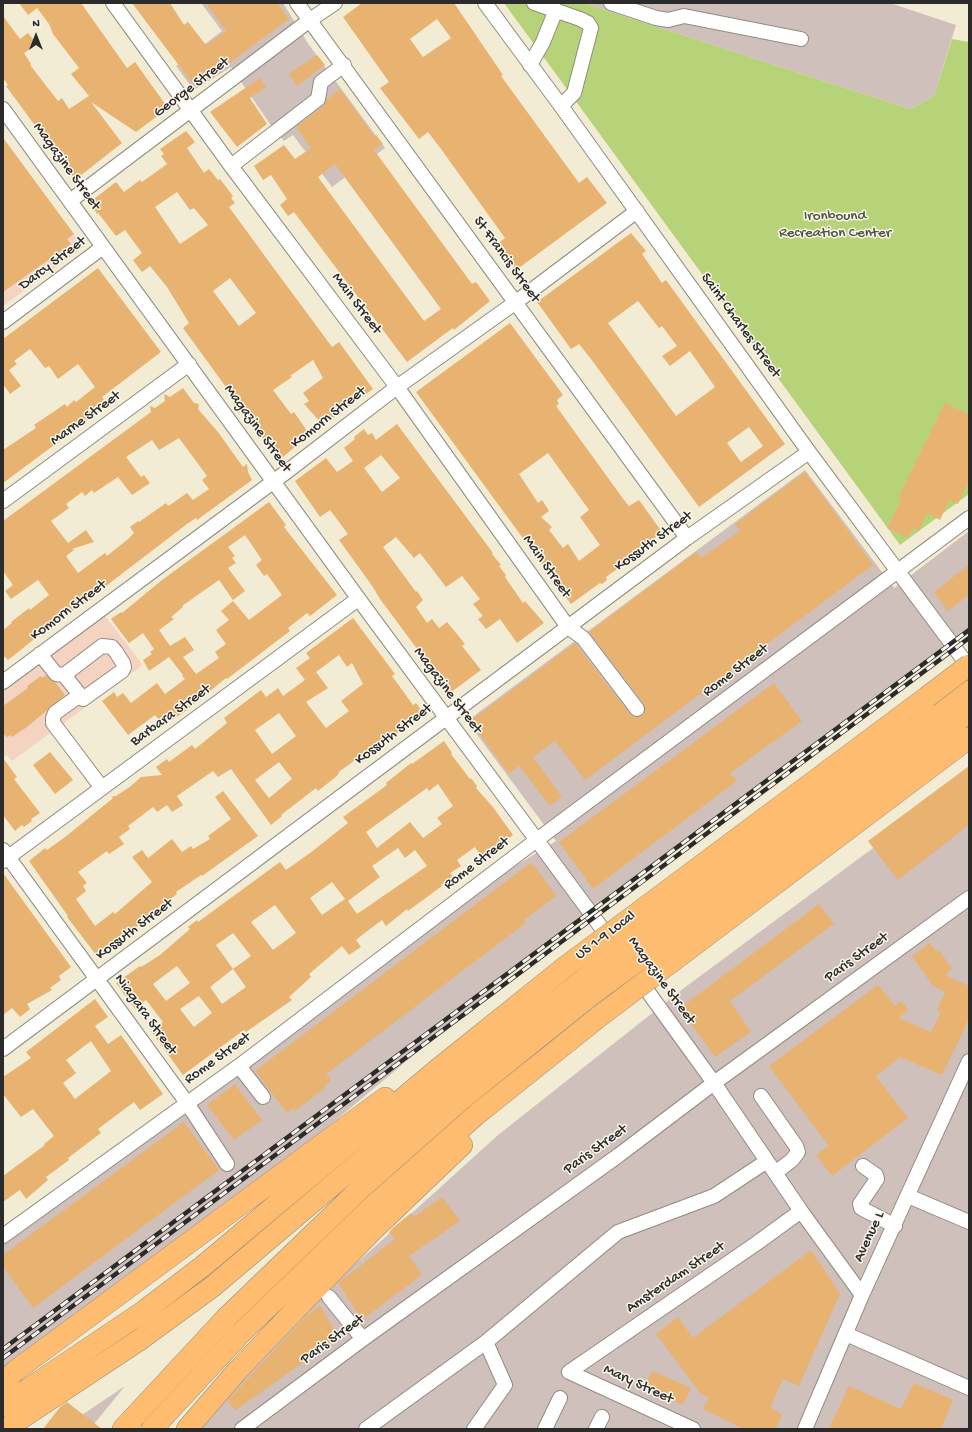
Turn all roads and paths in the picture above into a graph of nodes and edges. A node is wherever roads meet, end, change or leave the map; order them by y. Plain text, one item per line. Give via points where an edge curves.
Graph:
1 (113, 3) edge
2 (297, 3) edge
3 (335, 3) edge
4 (534, 3) edge
5 (611, 3) edge
6 (490, 5) edge
7 (556, 10) junction
8 (310, 20) junction
9 (801, 39) dead end
10 (530, 64) junction
11 (344, 65) junction
12 (561, 106) junction
13 (3, 109) edge
14 (191, 111) junction
15 (231, 166) junction
16 (70, 201) junction
17 (637, 211) junction
18 (103, 247) junction
19 (516, 302) junction
20 (3, 322) edge
21 (189, 364) junction
22 (397, 387) junction
23 (809, 452) junction
24 (274, 481) junction
25 (3, 501) edge
26 (969, 518) edge
27 (687, 538) junction
28 (899, 571) junction
29 (358, 599) junction
30 (568, 627) junction
31 (40, 654) junction
32 (969, 666) edge
33 (64, 675) junction
34 (3, 682) edge
35 (969, 691) edge
36 (80, 695) junction
37 (637, 710) dead end
38 (969, 712) edge
39 (446, 718) junction
40 (944, 720) junction
41 (965, 741) edge
42 (102, 788) junction
43 (538, 840) junction
44 (5, 856) edge
45 (969, 898) edge
46 (97, 980) junction
47 (582, 991) junction
48 (574, 1037) junction
49 (3, 1049) edge
50 (969, 1061) edge
51 (239, 1066) junction
52 (438, 1069) junction
53 (714, 1083) junction
54 (761, 1096) dead end
55 (263, 1097) dead end
56 (187, 1103) junction
57 (767, 1161) junction
58 (227, 1164) dead end
59 (864, 1166) dead end
60 (775, 1173) junction
61 (908, 1196) junction
62 (801, 1210) junction
63 (969, 1222) edge
64 (895, 1226) junction
65 (3, 1236) edge
66 (862, 1295) junction
67 (329, 1297) dead end
68 (846, 1334) junction
69 (363, 1339) junction
70 (486, 1342) junction
71 (569, 1372) joint
72 (3, 1384) edge
73 (969, 1388) edge
74 (560, 1398) dead end
75 (3, 1406) edge
76 (476, 1428) edge
77 (5, 1429) edge
78 (123, 1429) edge
79 (152, 1429) edge
80 (187, 1429) edge
81 (242, 1429) edge
82 (366, 1429) edge
83 (545, 1429) edge
84 (693, 1429) edge
85 (805, 1429) edge

1 - 14 street, Main Street
2 - 8 street, St Francis Street
3 - 8 street, George Street
4 - 7 street
5 - 9 street via 656,18 668,20 684,16
6 - 10 street, Saint Charles Street
7 - 10 street via 543,42
7 - 12 street via 586,21 591,29 574,93
8 - 11 street, St Francis Street
8 - 14 street, George Street
10 - 12 street, Saint Charles Street
11 - 15 street via 321,82 318,99
11 - 19 street, St Francis Street
12 - 17 street, Saint Charles Street
13 - 16 street, Magazine Street
14 - 15 street, Main Street
14 - 16 street, George Street
15 - 22 street, Main Street
16 - 18 street, Magazine Street
17 - 19 street, Komorn Street
17 - 23 street, Saint Charles Street
18 - 20 street, Darcy Street
18 - 21 street, Magazine Street
19 - 22 street, Komorn Street
19 - 27 street, St Francis Street
21 - 24 street, Magazine Street
21 - 25 street, Marne Street
22 - 24 street, Komorn Street
22 - 30 street, Main Street
23 - 27 street, Kossuth Street
23 - 28 street, Saint Charles Street
24 - 29 street, Magazine Street
24 - 31 street, Komorn Street
26 - 28 street, Rome Street
27 - 30 street, Kossuth Street
28 - 32 street, Saint Charles Street
28 - 43 street, Rome Street
29 - 39 street, Magazine Street
29 - 42 street, Barbara Street
30 - 37 street, Main Street via 583,638
30 - 39 street, Kossuth Street
31 - 33 street via 56,674
31 - 34 street, Komorn Street
32 - 52 highway, US 1-9 Local, bridge via 565,967
33 - 36 street
33 - 36 street via 102,646 112,647 123,663 122,671 84,699
35 - 40 highway
36 - 42 street via 56,713 53,723
38 - 40 highway
39 - 43 street, Magazine Street
39 - 46 street, Kossuth Street
40 - 47 highway, bridge
41 - 48 highway, bridge
42 - 44 street, Barbara Street
43 - 51 street, Rome Street
43 - 53 street, Magazine Street
44 - 46 street, Niagara Street
45 - 53 street, Paris Street
46 - 49 street, Kossuth Street
46 - 56 street, Niagara Street
47 - 77 highway via 465,1073 249,1258 154,1330
47 - 78 highway via 359,1190 226,1318
48 - 79 highway via 476,1115 373,1206 241,1333
48 - 80 highway via 523,1090 428,1176 298,1307
50 - 61 street, Avenue L
51 - 55 street
51 - 56 street, Rome Street
52 - 72 highway via 389,1094 21,1366
52 - 75 highway via 259,1221 144,1311
53 - 57 street, Magazine Street
53 - 69 street, Paris Street via 619,1155
54 - 60 street via 798,1152
56 - 58 street, Niagara Street
56 - 65 street, Rome Street
57 - 60 street, Magazine Street
57 - 70 street via 714,1196 618,1232
59 - 64 street via 876,1175 877,1179 860,1204 861,1208
60 - 62 street, Magazine Street
61 - 63 street
61 - 64 street, Avenue L
62 - 66 street, Magazine Street
62 - 71 street, Amsterdam Street
64 - 66 street, Avenue L
66 - 68 street, Avenue L
67 - 69 street
68 - 73 street
68 - 85 street, Avenue L
69 - 81 street, Paris Street
70 - 76 street via 504,1385
70 - 82 street
71 - 84 street, Mary Street
74 - 83 street

